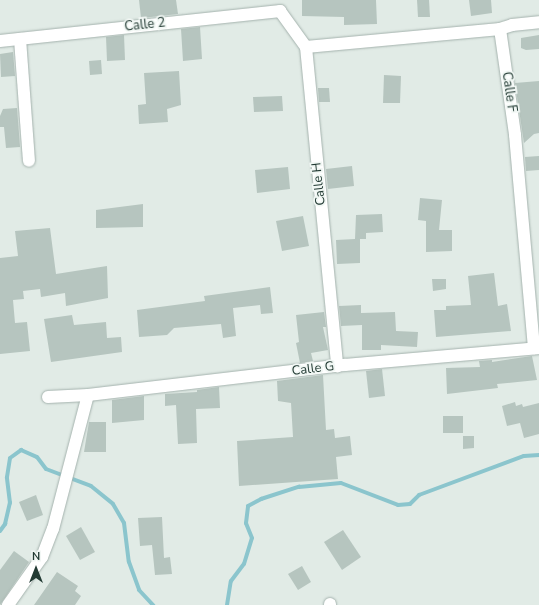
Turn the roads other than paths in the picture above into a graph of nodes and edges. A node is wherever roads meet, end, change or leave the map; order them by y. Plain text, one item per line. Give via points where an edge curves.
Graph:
1 (281, 5) edge
2 (539, 22) edge
3 (500, 29) junction
4 (20, 38) junction
5 (0, 41) edge
6 (306, 47) junction
7 (29, 161) dead end
8 (536, 348) edge
9 (337, 366) junction
10 (88, 395) junction
11 (48, 397) dead end
12 (8, 605) edge

1 - 4 street, Calle 2
1 - 6 street
2 - 3 street
3 - 6 street
3 - 8 street, Calle F via 515,135
4 - 5 street, Calle 2
4 - 7 street
6 - 9 street, Calle H
8 - 9 street, Calle G
9 - 10 street, Calle G
10 - 11 street, Calle G
10 - 12 street via 71,452 53,529 42,557

